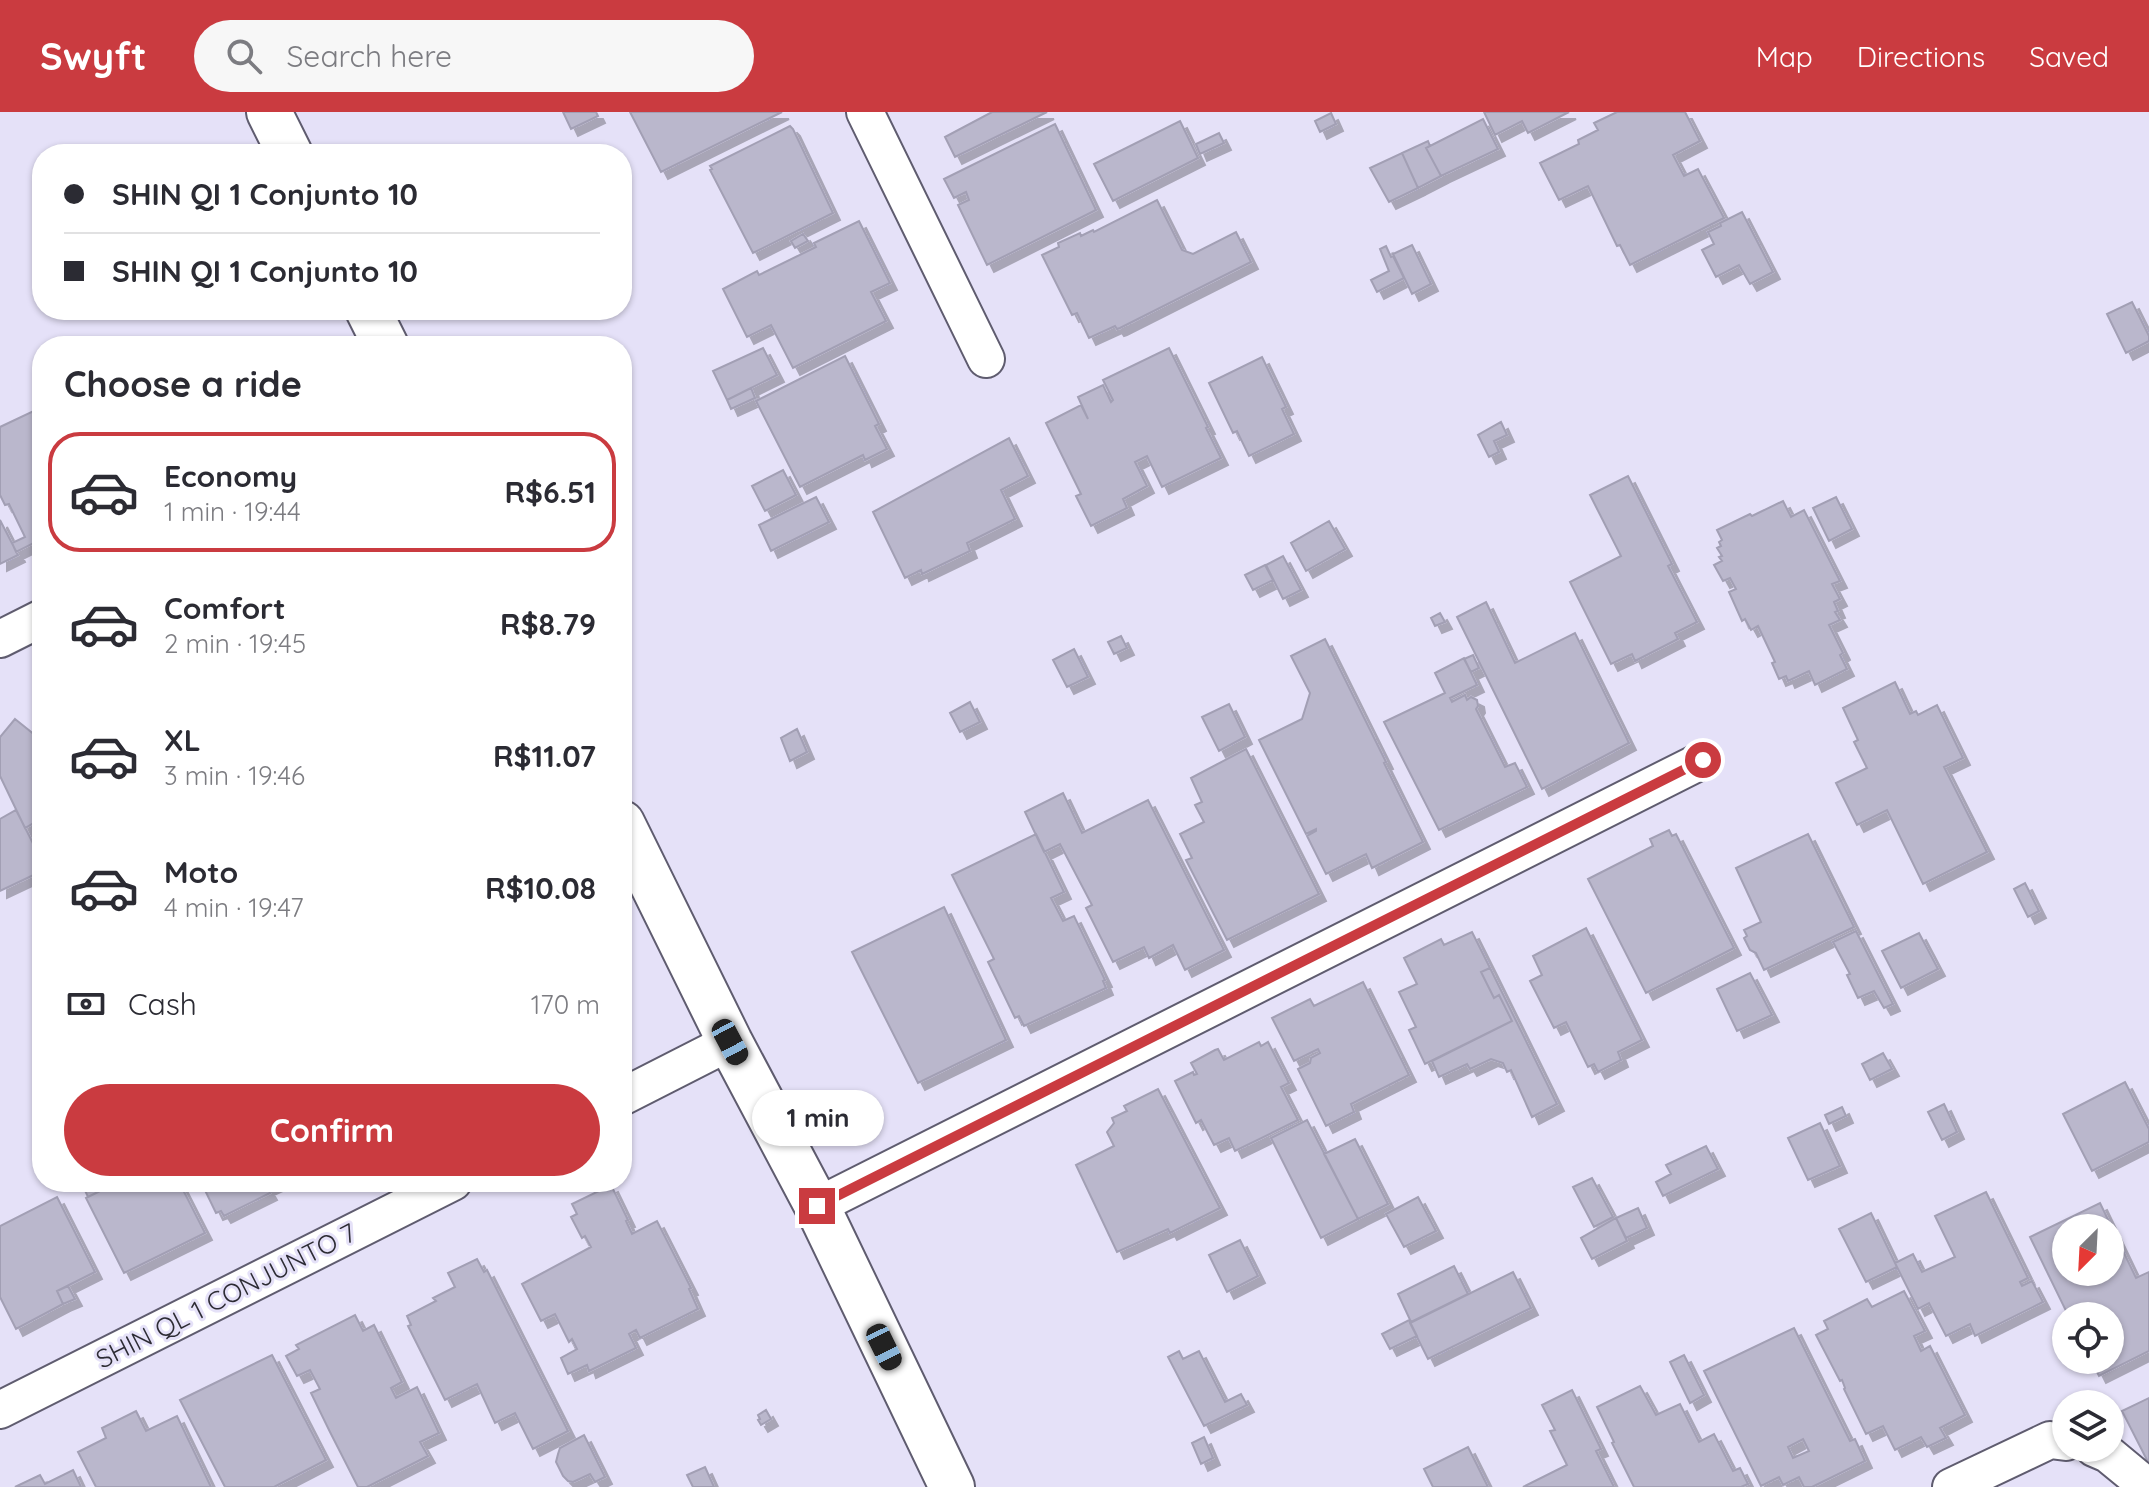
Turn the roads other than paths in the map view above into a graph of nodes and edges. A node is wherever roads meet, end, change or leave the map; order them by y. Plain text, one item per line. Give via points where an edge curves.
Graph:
1 (269, 112) edge
2 (865, 112) edge
3 (285, 144) edge
4 (986, 359) dead end
5 (32, 623) edge
6 (0, 639) edge
7 (1703, 760) dead end
8 (632, 843) edge
9 (730, 1042) junction
10 (632, 1092) edge
11 (433, 1192) edge
12 (817, 1206) junction
13 (0, 1410) edge
14 (2052, 1440) edge
15 (2118, 1462) edge
16 (952, 1487) edge
17 (1951, 1487) edge
18 (2148, 1487) edge

1 - 3 street
2 - 4 street
5 - 6 street
7 - 12 street
8 - 9 street
9 - 10 street
9 - 12 street
11 - 13 street, SHIN QL 1 CONJUNTO 7
12 - 16 street
14 - 17 street
15 - 18 street

